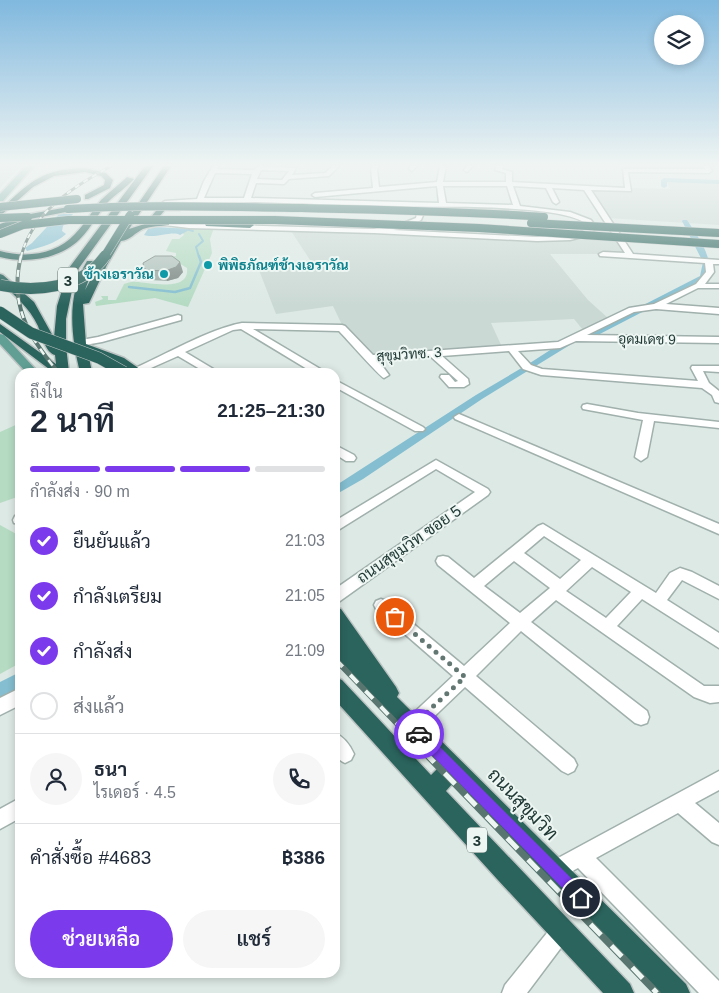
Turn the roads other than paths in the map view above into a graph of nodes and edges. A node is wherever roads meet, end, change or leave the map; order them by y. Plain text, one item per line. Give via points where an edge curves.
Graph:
1 (54, 212) edge
2 (65, 212) edge
3 (98, 212) edge
4 (115, 212) edge
5 (124, 212) edge
6 (132, 212) edge
7 (137, 212) edge
8 (159, 212) edge
9 (322, 212) edge
10 (336, 212) edge
11 (419, 212) edge
12 (474, 212) edge
13 (552, 212) edge
14 (602, 212) edge
15 (0, 214) edge
16 (0, 218) edge
17 (159, 223) junction
18 (220, 227) junction
19 (0, 228) edge
20 (327, 228) junction
21 (374, 231) junction
22 (719, 232) edge
23 (286, 233) dead end
24 (0, 234) edge
25 (551, 234) junction
26 (719, 242) edge
27 (112, 250) junction
28 (0, 254) edge
29 (603, 254) dead end
30 (631, 256) junction
31 (709, 262) junction
32 (719, 262) edge
33 (2, 281) edge
34 (699, 285) junction
35 (719, 286) edge
36 (652, 308) junction
37 (719, 311) edge
38 (0, 312) edge
39 (0, 318) edge
40 (178, 318) dead end
41 (42, 324) junction
42 (0, 326) edge
43 (242, 326) junction
44 (0, 338) edge
45 (577, 338) junction
46 (719, 340) edge
47 (79, 341) junction
48 (511, 348) junction
49 (178, 352) junction
50 (434, 353) junction
51 (371, 358) junction
52 (28, 368) edge
53 (57, 368) edge
54 (61, 368) edge
55 (62, 368) edge
56 (85, 368) edge
57 (117, 368) edge
58 (131, 368) edge
59 (145, 368) edge
60 (204, 368) edge
61 (311, 368) edge
62 (719, 370) edge
63 (384, 375) dead end
64 (445, 377) dead end
65 (706, 385) junction
66 (340, 386) edge
67 (719, 400) edge
68 (587, 407) dead end
69 (459, 417) dead end
70 (650, 418) junction
71 (719, 425) edge
72 (419, 429) dead end
73 (340, 452) edge
74 (641, 457) dead end
75 (350, 458) dead end
76 (340, 524) edge
77 (719, 529) edge
78 (514, 553) junction
79 (591, 560) junction
80 (443, 561) dead end
81 (474, 586) junction
82 (558, 590) junction
83 (641, 591) junction
84 (340, 593) edge
85 (719, 593) edge
86 (658, 602) junction
87 (381, 605) dead end
88 (340, 621) edge
89 (521, 622) junction
90 (607, 627) junction
91 (340, 640) edge
92 (719, 641) edge
93 (340, 653) edge
94 (465, 677) junction
95 (340, 691) edge
96 (719, 694) edge
97 (15, 699) edge
98 (0, 707) edge
99 (395, 709) junction
100 (641, 717) dead end
101 (411, 725) junction
102 (568, 765) dead end
103 (453, 768) junction
104 (719, 780) edge
105 (431, 791) junction
106 (680, 803) junction
107 (15, 810) edge
108 (0, 820) edge
109 (719, 835) edge
110 (580, 856) junction
111 (554, 871) junction
112 (562, 930) junction
113 (513, 993) edge
114 (622, 993) edge
115 (677, 993) edge
116 (715, 993) edge

1 - 19 highway, bridge via 39,214
2 - 15 highway, bridge
3 - 28 highway via 72,244 57,252 15,258
4 - 55 highway, 3 via 69,279 61,310
5 - 47 highway, 3 via 85,272 78,302
6 - 33 highway, bridge via 102,259 84,275 39,288 16,288
7 - 27 highway
8 - 17 highway via 156,220
9 - 22 highway, bridge
10 - 20 street via 332,225
11 - 21 street via 421,216 409,224
12 - 22 highway, bridge
13 - 21 street via 584,218 593,228 570,238 537,239
14 - 30 street
16 - 26 highway, bridge via 147,214 289,216
17 - 18 street
17 - 25 highway, bridge
17 - 27 highway via 136,228
18 - 20 street
18 - 23 street via 216,233
20 - 21 street
24 - 25 highway, bridge via 23,224 45,221 169,219 375,223
25 - 26 highway, bridge
27 - 47 highway via 89,291
29 - 30 street
30 - 31 street
31 - 32 street
31 - 34 street via 710,272
33 - 41 highway via 30,304
34 - 35 street
34 - 36 street
36 - 37 street
36 - 45 street, สุขุมวิทซ. 3 via 635,309
38 - 57 highway, bridge via 31,334 99,358
39 - 41 highway
40 - 47 street via 99,340
41 - 54 highway
42 - 53 highway via 47,364
43 - 49 street, สุขุมวิทซ. 3
43 - 51 street, สุขุมวิทซ. 3 via 342,328
43 - 61 street
44 - 52 main road
45 - 46 street, อุดมเดช 9
45 - 48 street, สุขุมวิทซ. 3 via 560,345
47 - 56 highway, 3
47 - 58 highway
48 - 50 street, สุขุมวิทซ. 3
48 - 65 street via 527,367 541,372
49 - 59 street, สุขุมวิทซ. 3
49 - 60 street
50 - 51 street, สุขุมวิทซ. 3
50 - 64 street via 464,384 453,385
51 - 63 street
62 - 65 street via 696,368
65 - 67 street
66 - 72 street
68 - 70 street
69 - 77 street
70 - 71 street
70 - 74 street
73 - 75 street
76 - 84 street, ถนนสุขุมวิท ซอย 5 via 436,464 484,492
78 - 79 street via 543,529
78 - 81 street
78 - 82 street
79 - 82 street
79 - 83 street
80 - 81 street
81 - 89 street
82 - 89 street
82 - 90 street
83 - 86 street
83 - 90 street
85 - 86 street via 680,574
86 - 92 street
87 - 94 street
88 - 101 highway
89 - 94 street
89 - 100 street
90 - 96 street via 700,692
91 - 99 highway
93 - 99 highway, ถนนสุขุมวิท / 3
94 - 101 street
94 - 102 street
95 - 105 highway, 3
97 - 98 street
99 - 101 highway, ถนนสุขุมวิท / 3
101 - 103 highway, ถนนสุขุมวิท / 3
103 - 105 highway
103 - 111 highway, ถนนสุขุมวิท / 3
104 - 106 street
105 - 112 highway, 3
106 - 109 street
106 - 110 street
107 - 108 street
110 - 111 street
110 - 116 street
111 - 115 highway, ถนนสุขุมวิท / 3
112 - 113 street
112 - 114 highway, 3

